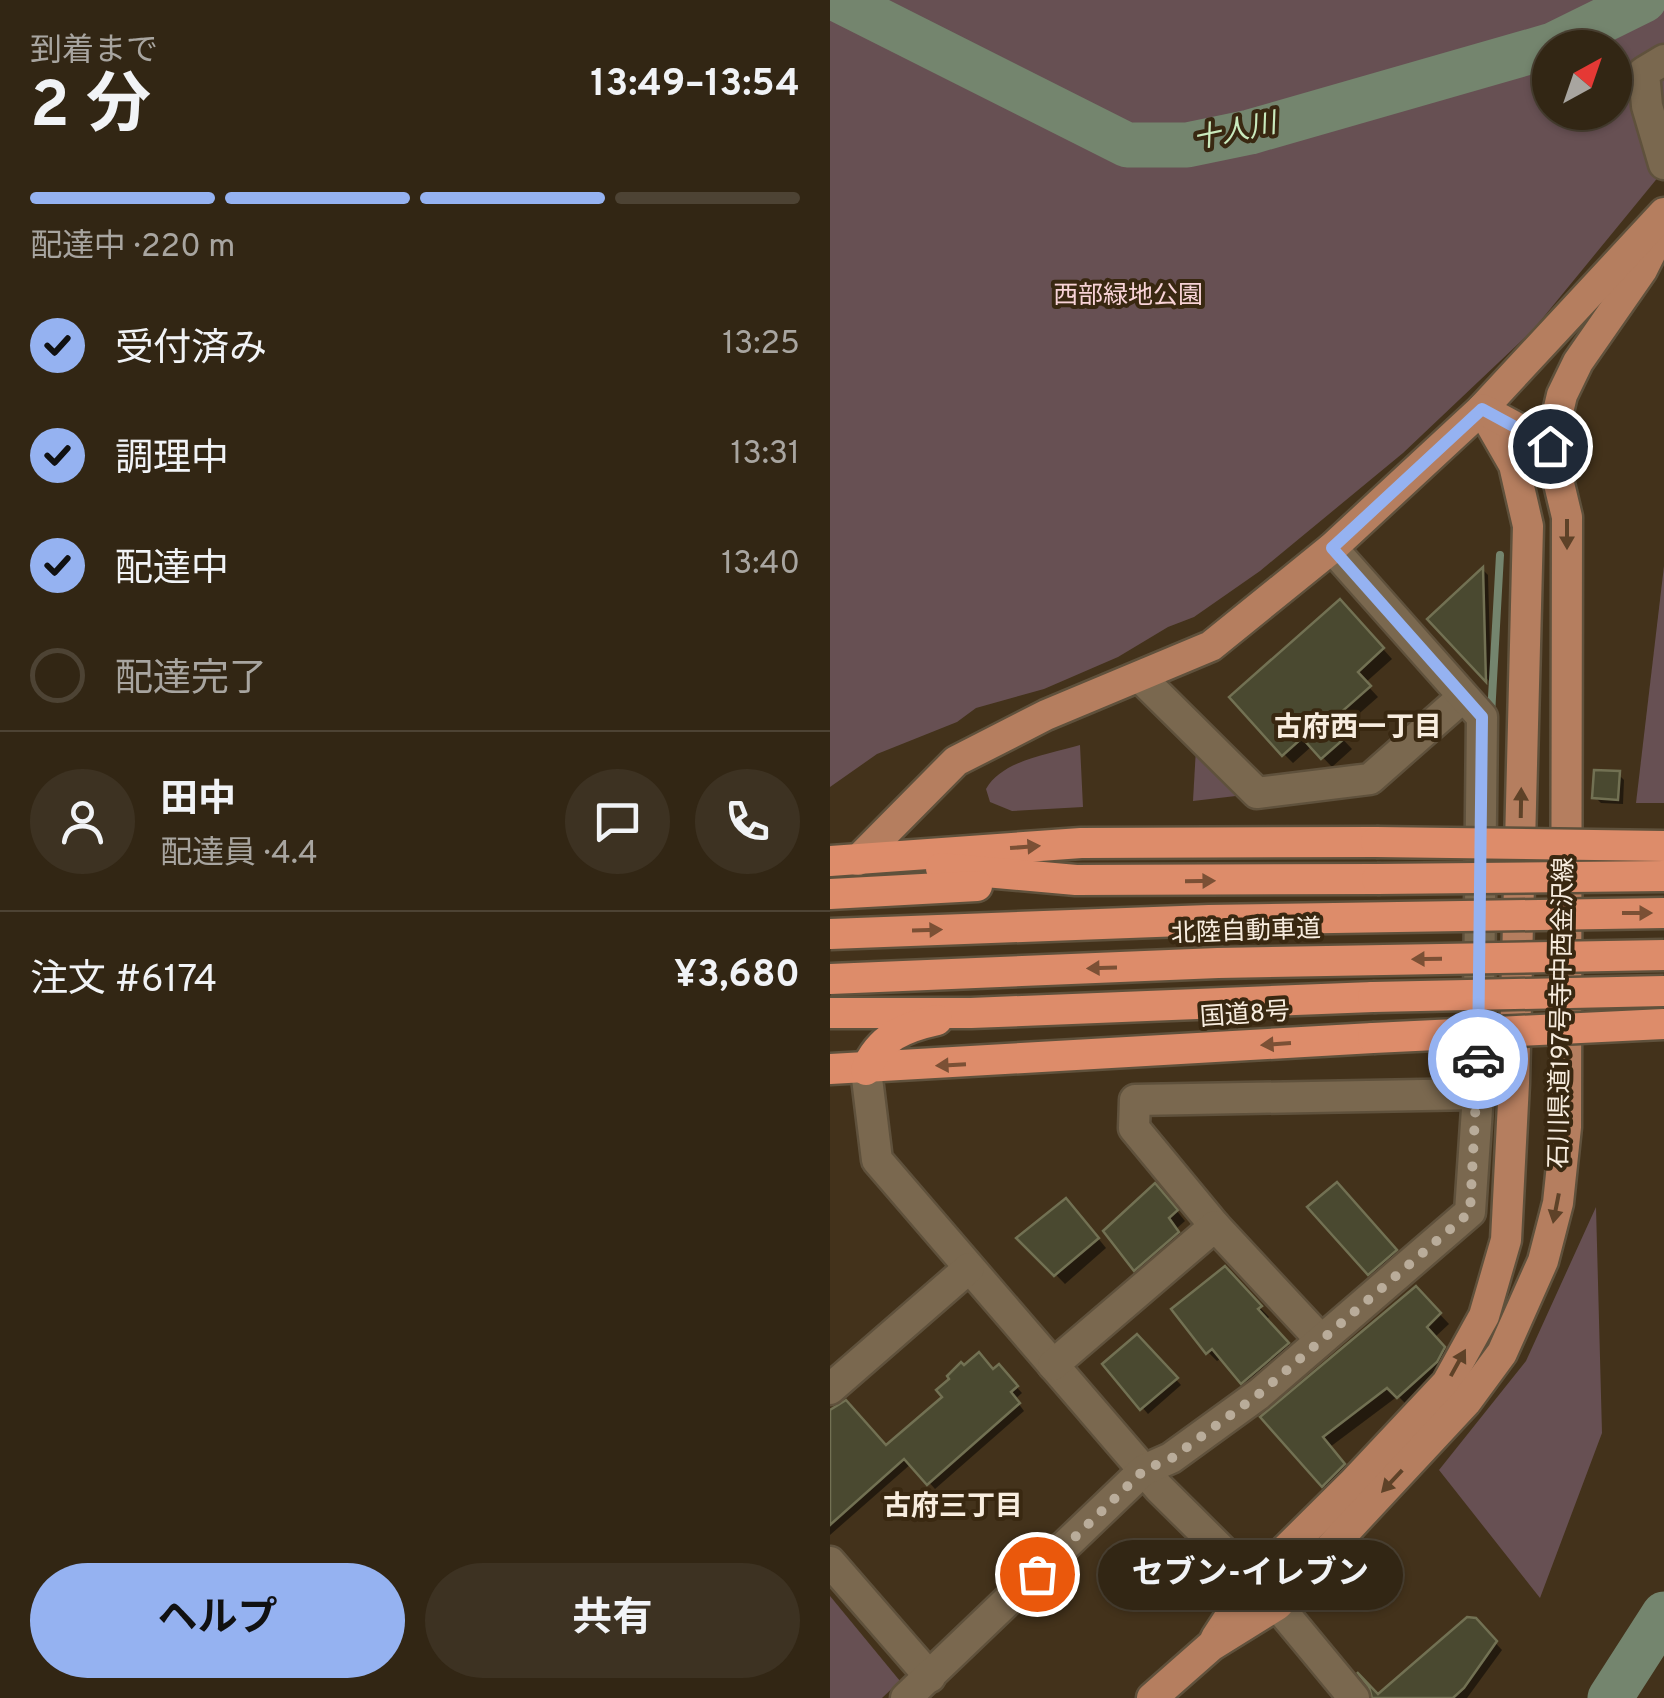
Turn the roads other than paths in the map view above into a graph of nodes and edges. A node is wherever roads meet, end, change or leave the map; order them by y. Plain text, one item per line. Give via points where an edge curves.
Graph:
1 (1664, 60) edge
2 (1664, 164) edge
3 (1664, 213) edge
4 (1664, 226) edge
5 (1482, 409) junction
6 (1550, 446) junction
7 (1332, 548) junction
8 (1140, 677) junction
9 (1463, 697) junction
10 (1664, 846) edge
11 (844, 860) edge
12 (1664, 876) edge
13 (1076, 880) junction
14 (830, 894) edge
15 (1664, 913) edge
16 (830, 934) edge
17 (1664, 955) edge
18 (830, 979) edge
19 (1664, 991) edge
20 (830, 1013) edge
21 (971, 1013) junction
22 (1664, 1024) edge
23 (830, 1070) edge
24 (866, 1070) junction
25 (1478, 1094) junction
26 (1215, 1226) junction
27 (969, 1268) junction
28 (1320, 1340) junction
29 (1053, 1365) junction
30 (830, 1388) edge
31 (1144, 1470) junction
32 (830, 1562) edge
33 (1252, 1583) junction
34 (1277, 1605) junction
35 (1211, 1646) junction
36 (930, 1677) junction
37 (906, 1698) edge
38 (1152, 1698) edge
39 (1354, 1698) edge

1 - 2 street via 1644,72
3 - 5 main road
4 - 6 main road via 1578,362
5 - 6 main road
5 - 7 main road
33 -> 5 main road, 石川県道197号寺中西金沢線 via 1447,1384 1484,1316 1506,1240 1528,526 1514,465
6 -> 34 main road, 石川県道197号寺中西金沢線 via 1568,517 1566,1127 1558,1203 1544,1262 1502,1354 1466,1402
7 - 8 main road via 1210,646
7 - 9 street
8 - 9 street via 1257,793 1370,780
8 - 11 main road via 956,762
9 - 25 street via 1482,717
11 -> 10 highway, bridge via 1081,843
11 - 13 highway
13 -> 12 highway, bridge
13 - 14 highway
16 -> 15 highway, 北陸自動車道, bridge
17 -> 18 highway, 北陸自動車道, bridge
19 - 21 highway, bridge
20 - 21 highway
21 - 24 highway via 908,1026 873,1054
22 -> 24 highway, 国道8号, bridge
23 - 24 highway, 国道8号
24 - 27 street via 877,1160
25 - 26 street via 1135,1100 1134,1128
25 - 28 street via 1470,1212
26 - 28 street
26 - 29 street
27 - 29 street
27 - 30 street
28 - 31 street via 1259,1394 1172,1458
29 - 31 street
31 - 33 street
31 - 36 street
32 - 36 street
33 - 34 street
33 - 35 main road, 石川県道197号寺中西金沢線
34 - 35 main road, 石川県道197号寺中西金沢線
34 - 39 street
35 - 38 main road, 石川県道197号寺中西金沢線
36 - 37 street

